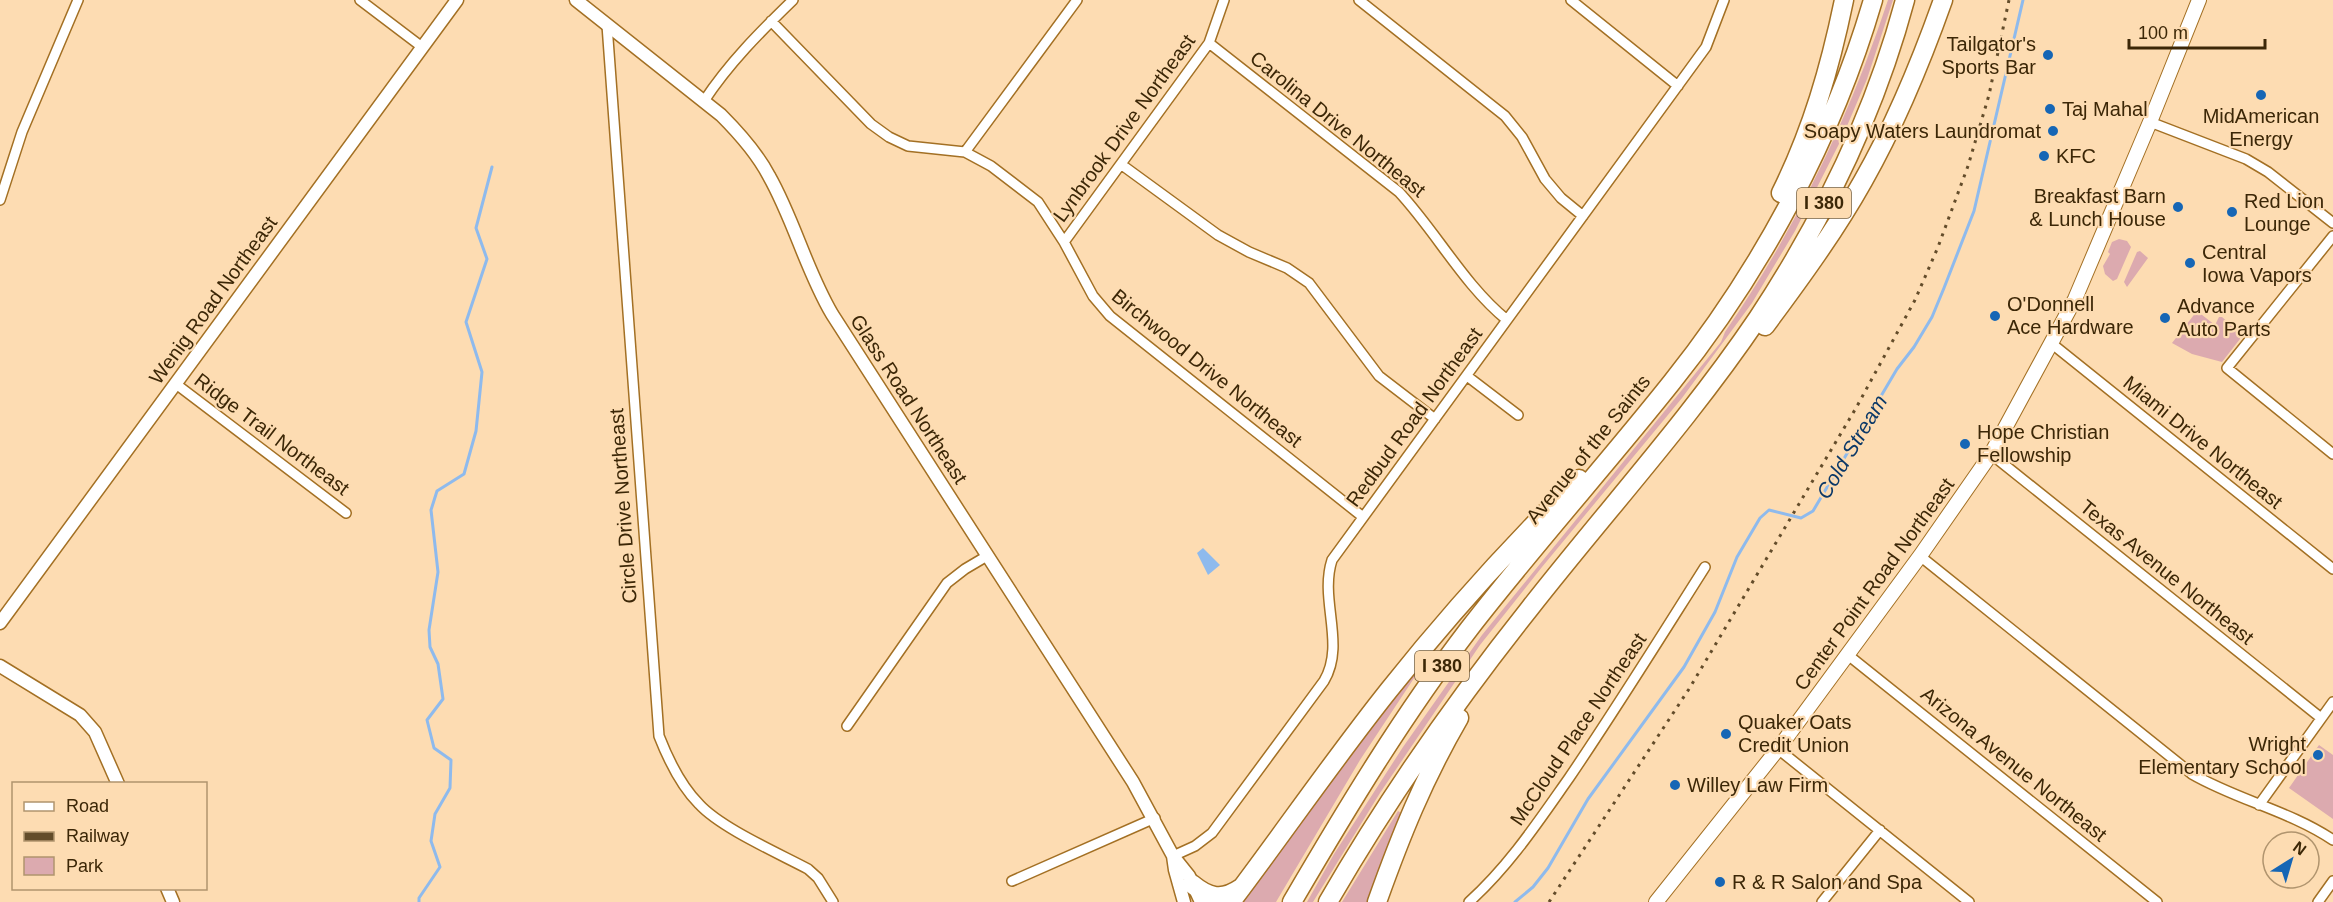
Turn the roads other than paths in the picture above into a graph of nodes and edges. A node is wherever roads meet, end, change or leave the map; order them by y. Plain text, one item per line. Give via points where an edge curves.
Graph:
1 (78, 0) edge
2 (360, 0) edge
3 (457, 0) edge
4 (576, 0) edge
5 (793, 0) edge
6 (1077, 0) edge
7 (1224, 0) edge
8 (1359, 0) edge
9 (1724, 0) edge
10 (1844, 0) edge
11 (1873, 0) edge
12 (1905, 0) edge
13 (1943, 0) edge
14 (2199, 0) edge
15 (1574, 1) edge
16 (771, 21) junction
17 (607, 25) junction
18 (1209, 43) junction
19 (422, 47) junction
20 (1678, 86) junction
21 (704, 101) junction
22 (2150, 122) junction
23 (965, 152) junction
24 (1122, 165) junction
25 (0, 200) edge
26 (1583, 216) junction
27 (2333, 223) edge
28 (2333, 236) edge
29 (1064, 242) junction
30 (1737, 293) junction
31 (1507, 320) junction
32 (2051, 343) junction
33 (1467, 376) junction
34 (176, 384) junction
35 (1707, 389) junction
36 (1518, 415) dead end
37 (1435, 418) junction
38 (1617, 448) junction
39 (1990, 454) junction
40 (2333, 454) edge
41 (346, 513) dead end
42 (1363, 517) junction
43 (987, 556) junction
44 (1920, 556) junction
45 (1705, 567) dead end
46 (2333, 569) edge
47 (0, 623) edge
48 (1501, 645) junction
49 (1848, 655) junction
50 (0, 666) edge
51 (2333, 702) edge
52 (2321, 718) junction
53 (847, 726) dead end
54 (1778, 749) junction
55 (118, 782) edge
56 (2259, 805) junction
57 (1155, 818) junction
58 (1880, 830) junction
59 (2333, 840) edge
60 (1173, 856) junction
61 (1012, 881) dead end
62 (2333, 881) edge
63 (1192, 884) junction
64 (1242, 887) junction
65 (833, 902) edge
66 (1184, 902) edge
67 (1201, 902) edge
68 (1231, 902) edge
69 (1292, 902) edge
70 (1328, 902) edge
71 (1377, 902) edge
72 (1469, 902) edge
73 (1656, 902) edge
74 (1822, 902) edge
75 (1969, 902) edge
76 (2157, 902) edge
77 (2318, 902) edge

1 - 25 street via 22,132
2 - 19 street
3 - 19 street, Wenig Road Northeast
4 - 17 street, Glass Road Northeast
5 - 16 street
6 - 23 street
7 - 18 street, Lynbrook Drive Northeast
8 - 26 street via 1505,116 1522,137 1545,179 1560,198
9 - 20 street, Redbud Road Northeast via 1706,48
10 - 30 highway via 1814,114 1790,174 1755,243
11 - 30 highway, Avenue of the Saints / I 380 via 1850,67 1808,165
12 - 35 highway, I 380 via 1853,145 1822,208 1757,318
13 - 35 highway via 1892,126 1848,207 1750,348
14 - 22 main road, Center Point Road Northeast
15 - 20 street
16 - 21 street via 722,73
16 - 23 street, Birchwood Drive Northeast via 871,124 889,137 908,146
17 - 21 street, Glass Road Northeast
17 - 65 street, Circle Drive Northeast via 659,736 666,755 698,804 808,869
18 - 24 street, Lynbrook Drive Northeast
18 - 31 street, Carolina Drive Northeast via 1399,192 1488,304
19 - 34 street, Wenig Road Northeast
20 - 26 street, Redbud Road Northeast
21 - 43 street, Glass Road Northeast via 736,130 769,175 816,286
22 - 27 street via 2246,159
22 - 32 main road, Center Point Road Northeast via 2075,299
23 - 29 street, Birchwood Drive Northeast via 991,166 1038,202
24 - 29 street, Lynbrook Drive Northeast
24 - 37 street via 1218,236 1287,268 1309,283 1379,376
26 - 31 street, Redbud Road Northeast
28 - 40 street via 2226,368
29 - 42 street, Birchwood Drive Northeast via 1093,296 1110,316
30 - 38 highway, Avenue of the Saints / I 380 via 1673,381
31 - 33 street, Redbud Road Northeast
32 - 39 main road, Center Point Road Northeast
32 - 46 street, Miami Drive Northeast
33 - 36 street
33 - 37 street, Redbud Road Northeast
34 - 41 street, Ridge Trail Northeast
34 - 47 street, Wenig Road Northeast
35 - 48 highway, I 380
37 - 42 street, Redbud Road Northeast
38 - 64 highway via 1533,524 1428,643
38 - 69 highway, Avenue of the Saints / I 380 via 1436,674 1370,772
39 - 44 main road, Center Point Road Northeast
39 - 52 street, Texas Avenue Northeast
42 - 60 street, Redbud Road Northeast via 1332,560 1328,574 1334,647 1330,672 1212,833
43 - 53 street via 947,583
43 - 57 street, Glass Road Northeast
44 - 49 main road, Center Point Road Northeast
44 - 56 street via 2192,774
45 - 72 street, McCloud Place Northeast via 1620,704 1520,848
48 - 70 highway, I 380 via 1416,760
48 - 71 highway via 1420,788
49 - 54 main road, Center Point Road Northeast
49 - 76 street, Arizona Avenue Northeast
50 - 55 street via 80,715 95,732
51 - 52 street
52 - 56 street
54 - 58 street
54 - 73 main road, Center Point Road Northeast
56 - 59 street
57 - 60 street, Glass Road Northeast
57 - 61 street
58 - 74 street
58 - 75 street
60 - 63 street
60 - 66 street
62 - 77 street
63 - 64 highway via 1219,897
63 - 67 street
64 - 68 highway

